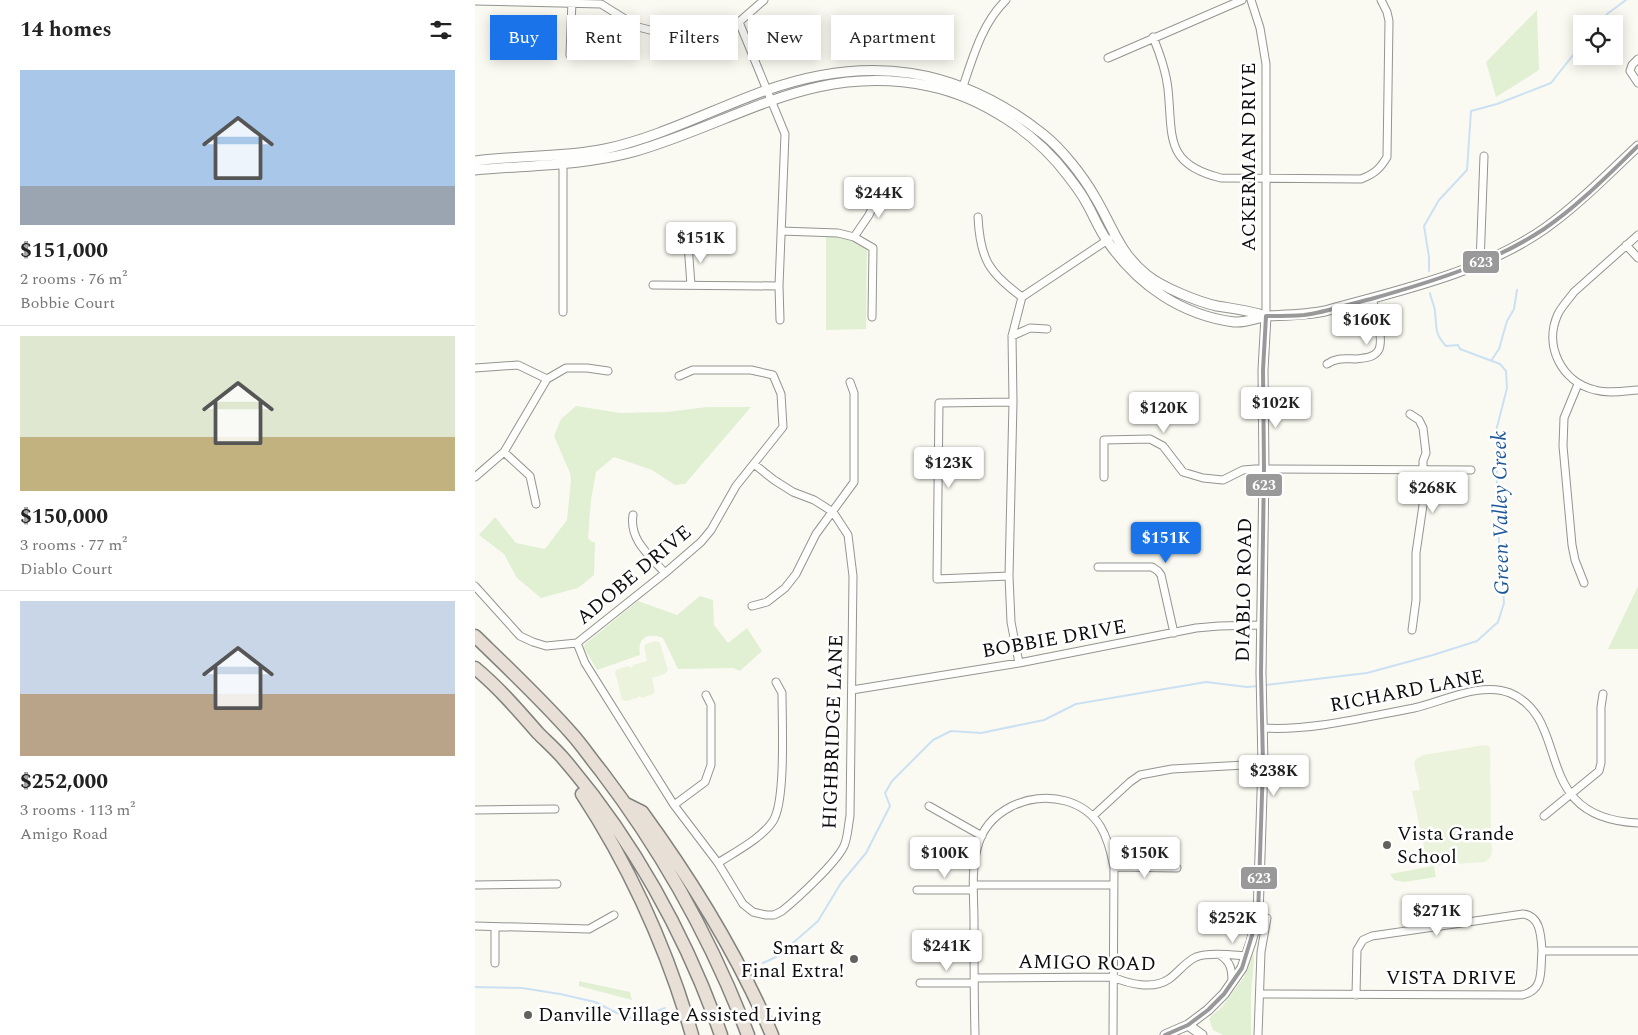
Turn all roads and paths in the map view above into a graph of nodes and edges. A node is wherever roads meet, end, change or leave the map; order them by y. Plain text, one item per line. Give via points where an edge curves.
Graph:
1 (764, 0) edge
2 (1006, 0) edge
3 (1242, 0) edge
4 (1251, 0) edge
5 (1381, 0) edge
6 (475, 1) edge
7 (572, 2) edge
8 (572, 15) edge
9 (739, 22) junction
10 (1153, 37) junction
11 (1108, 58) dead end
12 (1638, 59) edge
13 (1638, 83) edge
14 (768, 90) junction
15 (961, 91) junction
16 (772, 100) junction
17 (1638, 146) edge
18 (1484, 156) dead end
19 (563, 160) junction
20 (475, 161) edge
21 (475, 169) edge
22 (1266, 178) junction
23 (881, 189) dead end
24 (978, 217) dead end
25 (781, 231) junction
26 (1638, 235) edge
27 (854, 237) junction
28 (1110, 238) junction
29 (688, 244) dead end
30 (1626, 245) junction
31 (1638, 258) edge
32 (1480, 264) junction
33 (653, 285) dead end
34 (691, 285) junction
35 (779, 286) junction
36 (1022, 298) junction
37 (1372, 298) junction
38 (563, 312) dead end
39 (1266, 316) junction
40 (872, 317) dead end
41 (780, 320) dead end
42 (1047, 329) dead end
43 (1012, 336) junction
44 (1327, 364) dead end
45 (475, 368) edge
46 (608, 371) dead end
47 (679, 376) dead end
48 (547, 379) junction
49 (850, 382) dead end
50 (1578, 384) junction
51 (1638, 390) edge
52 (1013, 402) junction
53 (1410, 414) dead end
54 (504, 452) junction
55 (754, 464) junction
56 (1264, 469) junction
57 (1424, 470) junction
58 (1471, 470) dead end
59 (475, 477) edge
60 (1104, 477) dead end
61 (536, 504) dead end
62 (833, 512) junction
63 (633, 515) dead end
64 (1099, 567) dead end
65 (665, 573) junction
66 (1009, 576) junction
67 (1584, 583) dead end
68 (475, 586) edge
69 (752, 606) dead end
70 (1261, 625) junction
71 (1412, 630) dead end
72 (1174, 633) junction
73 (475, 636) edge
74 (577, 643) junction
75 (1019, 663) junction
76 (475, 668) edge
77 (776, 682) dead end
78 (852, 690) junction
79 (1603, 694) dead end
80 (706, 695) dead end
81 (1263, 728) junction
82 (540, 735) junction
83 (1263, 764) junction
84 (1571, 795) junction
85 (626, 804) junction
86 (674, 805) junction
87 (929, 806) dead end
88 (555, 809) dead end
89 (475, 810) edge
90 (1093, 816) junction
91 (1543, 816) dead end
92 (1638, 823) edge
93 (982, 836) junction
94 (718, 863) junction
95 (1114, 867) junction
96 (1177, 868) dead end
97 (557, 884) dead end
98 (475, 885) edge
99 (1114, 885) junction
100 (973, 887) junction
101 (917, 890) dead end
102 (614, 915) dead end
103 (1267, 918) dead end
104 (475, 926) edge
105 (495, 927) junction
106 (1542, 950) junction
107 (1638, 951) edge
108 (1219, 955) junction
109 (1246, 956) junction
110 (495, 963) dead end
111 (1113, 977) junction
112 (974, 980) junction
113 (1232, 982) junction
114 (920, 983) dead end
115 (1260, 994) junction
116 (1356, 995) junction
117 (1188, 1025) junction
118 (692, 1035) edge
119 (721, 1035) edge
120 (747, 1035) edge
121 (772, 1035) edge
122 (975, 1035) edge
123 (1113, 1035) edge
124 (1165, 1035) edge
125 (1202, 1035) edge
126 (1258, 1035) edge

1 - 9 street
2 - 15 street via 984,29
3 - 10 street
4 - 22 street, ACKERMAN DRIVE via 1265,54
5 - 22 street via 1389,21 1389,145 1382,166 1361,179
6 - 7 street
7 - 8 street
7 - 9 street via 601,4 638,27 678,37
9 - 14 street
10 - 11 street
10 - 22 street via 1165,68 1172,139 1178,153 1188,165 1203,174 1221,178
12 - 13 street via 1630,71
14 - 15 street via 828,74 858,70 905,72 934,78
14 - 16 street
14 - 19 street via 648,136
15 - 16 street via 873,79 826,84
15 - 28 street via 1039,144 1066,173
16 - 19 street via 652,146 610,158
16 - 25 street via 785,134
17 - 32 street via 1564,214
18 - 32 street
19 - 20 street via 495,158
19 - 21 street
19 - 38 street
22 - 39 street, ACKERMAN DRIVE
23 - 27 street
24 - 36 street via 979,239 985,259 1001,282
25 - 27 street via 838,232
25 - 35 street
26 - 30 street
27 - 40 street via 873,248
28 - 36 street
28 - 39 street via 1147,276 1158,282 1215,305
28 - 39 street via 1128,268 1160,294 1185,308 1237,322
29 - 34 street
30 - 31 street
30 - 50 street via 1574,292 1558,314 1553,329 1556,357 1562,369
32 - 37 street via 1458,274
33 - 34 street
34 - 35 street
35 - 41 street
36 - 43 street
37 - 39 street via 1303,315
37 - 44 street via 1379,329 1379,349 1370,357 1335,358
39 - 56 street, DIABLO ROAD
42 - 43 street via 1030,328
43 - 52 street
45 - 48 street via 518,365
46 - 48 street via 566,368
47 - 55 street, ADOBE DRIVE via 693,370 751,370 773,375 781,394 783,427
48 - 54 street
49 - 62 street via 854,393 854,482
50 - 51 street via 1609,392
50 - 67 street via 1564,418 1563,446 1572,545
52 - 66 street
52 - 66 street via 939,403 937,579
53 - 57 street via 1419,420 1423,428
54 - 59 street
54 - 61 street via 531,476
55 - 62 street, HIGHBRIDGE LANE via 793,492
55 - 65 street, ADOBE DRIVE via 736,486 711,530
56 - 57 street
56 - 60 street via 1243,470 1223,480 1203,478 1183,472 1163,446 1150,439 1104,440
56 - 70 street, DIABLO ROAD
57 - 58 street
57 - 71 street
62 - 69 street via 816,534 797,574 785,588 767,602
62 - 78 street, HIGHBRIDGE LANE via 848,535 853,576
63 - 65 street via 636,540
64 - 72 street via 1151,567 1158,571
65 - 74 street, ADOBE DRIVE
66 - 75 street via 1011,622
68 - 74 street, ADOBE DRIVE via 520,636 546,646
70 - 72 street, BOBBIE DRIVE via 1219,626
70 - 81 street, DIABLO ROAD
72 - 75 street, BOBBIE DRIVE
73 - 85 highway via 571,733
74 - 86 street, HIGHBRIDGE LANE via 585,663
75 - 78 street, BOBBIE DRIVE
76 - 82 highway
77 - 94 street via 782,693 781,792 777,814 763,832
78 - 94 street, HIGHBRIDGE LANE via 850,816 844,846 834,860 774,915 753,912 743,904
79 - 84 street via 1599,770
80 - 86 street via 711,705 711,765 705,782
81 - 83 street, DIABLO ROAD
81 - 84 street, RICHARD LANE via 1312,727 1416,707 1479,690 1501,690 1532,709
82 - 118 highway via 596,816 628,874 667,959
82 - 119 highway via 593,796 652,884 696,970
83 - 90 street via 1172,769 1140,776
83 - 109 street, DIABLO ROAD via 1259,902
84 - 91 street
84 - 92 street, RICHARD LANE via 1600,817
85 - 120 highway via 671,876 712,952
85 - 121 highway via 642,812 703,900 741,967
86 - 94 street, HIGHBRIDGE LANE
87 - 93 street
88 - 89 street
90 - 93 street via 1069,802 1054,798 1030,799 1017,803 996,817
90 - 95 street via 1102,827
93 - 100 street via 977,849
95 - 96 street
95 - 99 street
97 - 98 street
99 - 100 street
99 - 111 street
100 - 101 street
100 - 112 street
102 - 105 street via 589,929
103 - 115 street via 1261,952
104 - 105 street
105 - 110 street
106 - 107 street, VISTA DRIVE
106 - 116 street, VISTA DRIVE via 1540,978 1531,993 1511,996
106 - 116 street via 1537,922 1528,914 1372,936 1363,940 1357,950
108 - 109 street, AMIGO ROAD
108 - 111 street, AMIGO ROAD via 1195,958 1168,980 1157,984 1127,983
108 - 113 street via 1229,963
109 - 113 street, DIABLO ROAD
111 - 112 street, AMIGO ROAD
111 - 123 street
112 - 114 street, AMIGO ROAD
112 - 122 street
113 - 117 street, DIABLO ROAD via 1208,1010
115 - 116 street, VISTA DRIVE
115 - 126 street
117 - 124 street, DIABLO ROAD
117 - 125 street

